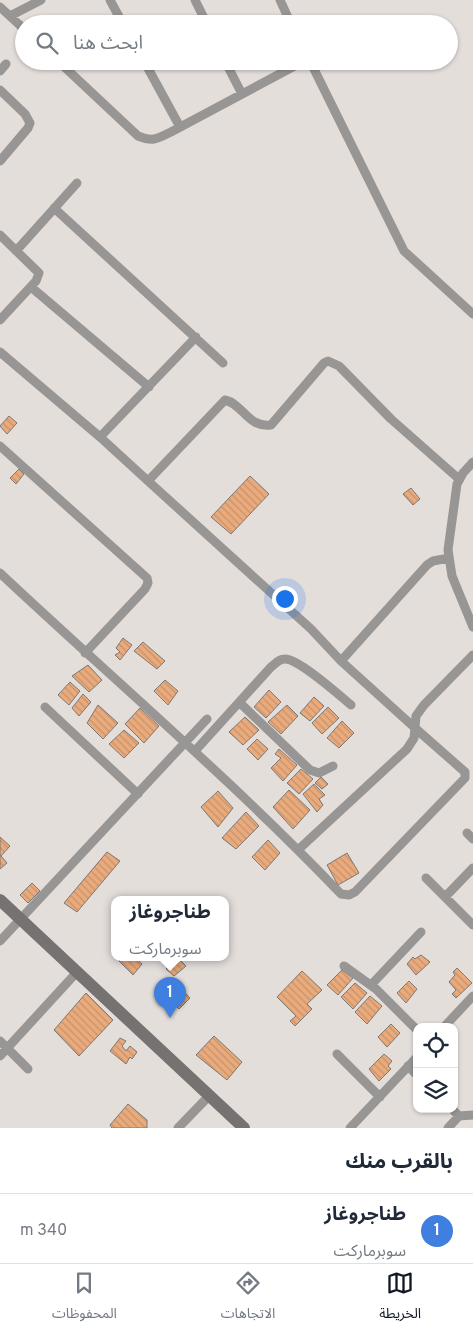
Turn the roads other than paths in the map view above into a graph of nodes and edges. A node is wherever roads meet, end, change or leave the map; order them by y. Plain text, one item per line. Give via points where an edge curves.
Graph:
1 (41, 0) edge
2 (110, 0) edge
3 (195, 0) edge
4 (280, 0) edge
5 (0, 7) edge
6 (118, 15) edge
7 (202, 15) edge
8 (287, 15) edge
9 (10, 16) junction
10 (15, 21) edge
11 (68, 70) edge
12 (149, 70) edge
13 (230, 70) edge
14 (287, 70) edge
15 (314, 70) edge
16 (0, 90) edge
17 (242, 94) junction
18 (180, 127) junction
19 (0, 161) edge
20 (77, 183) dead end
21 (54, 208) junction
22 (0, 235) edge
23 (16, 251) junction
24 (31, 287) junction
25 (473, 314) edge
26 (0, 320) edge
27 (196, 337) junction
28 (0, 352) edge
29 (223, 363) dead end
30 (149, 387) junction
31 (100, 438) junction
32 (0, 446) edge
33 (473, 462) edge
34 (459, 479) junction
35 (148, 481) junction
36 (449, 558) junction
37 (0, 573) edge
38 (473, 626) edge
39 (85, 653) junction
40 (473, 655) edge
41 (341, 661) junction
42 (239, 702) junction
43 (351, 705) dead end
44 (45, 707) dead end
45 (206, 719) dead end
46 (415, 728) junction
47 (186, 742) junction
48 (195, 751) junction
49 (333, 766) dead end
50 (138, 794) junction
51 (299, 849) junction
52 (473, 868) edge
53 (426, 878) dead end
54 (445, 897) junction
55 (0, 900) edge
56 (22, 920) junction
57 (473, 925) edge
58 (421, 932) dead end
59 (0, 941) edge
60 (344, 966) dead end
61 (77, 972) junction
62 (371, 985) junction
63 (473, 996) edge
64 (448, 1023) edge
65 (413, 1026) edge
66 (0, 1041) edge
67 (7, 1048) junction
68 (337, 1054) dead end
69 (0, 1056) edge
70 (413, 1061) edge
71 (408, 1066) junction
72 (28, 1069) dead end
73 (413, 1071) edge
74 (208, 1096) junction
75 (380, 1097) junction
76 (455, 1113) edge
77 (458, 1113) edge
78 (473, 1116) edge
79 (178, 1128) edge
80 (244, 1128) edge
81 (350, 1128) edge
82 (448, 1128) edge

1 - 9 street
2 - 6 street
3 - 7 street
4 - 8 street
5 - 9 street
9 - 10 street
11 - 18 street via 138,136 158,139
12 - 18 street
13 - 17 street
14 - 17 street
15 - 25 street via 404,251
16 - 19 street via 30,123
17 - 18 street
20 - 21 street
21 - 23 street
21 - 27 street
22 - 23 street
23 - 24 street via 39,273
24 - 26 street
24 - 30 street
27 - 29 street
27 - 30 street
28 - 31 street
30 - 31 street
31 - 35 street
32 - 39 street via 147,578 145,588
33 - 34 street
34 - 35 street via 339,366 328,361 271,425 257,424 225,400
34 - 36 street
35 - 41 street via 311,629
36 - 38 street via 454,584
36 - 41 street via 433,561 427,566
37 - 39 street
39 - 47 street
40 - 46 street via 424,705 416,716
41 - 46 street
42 - 43 street via 271,667 284,659 310,672
42 - 48 street
42 - 49 street via 310,770 318,773
44 - 50 street
45 - 47 street
46 - 51 street via 414,738 406,749
46 - 51 street via 462,769 465,778 349,895 341,894
47 - 48 street
47 - 50 street
48 - 51 street
50 - 56 street
52 - 54 street
53 - 54 street
54 - 57 street
55 - 56 street
56 - 59 street
56 - 61 street
58 - 62 street
60 - 62 street
61 - 67 street
61 - 74 street
62 - 65 street
63 - 64 street
66 - 67 street
67 - 69 street
67 - 72 street
68 - 75 street
70 - 71 street
71 - 73 street
71 - 75 street
74 - 79 street
74 - 80 street
75 - 81 street
76 - 82 street
77 - 78 street

